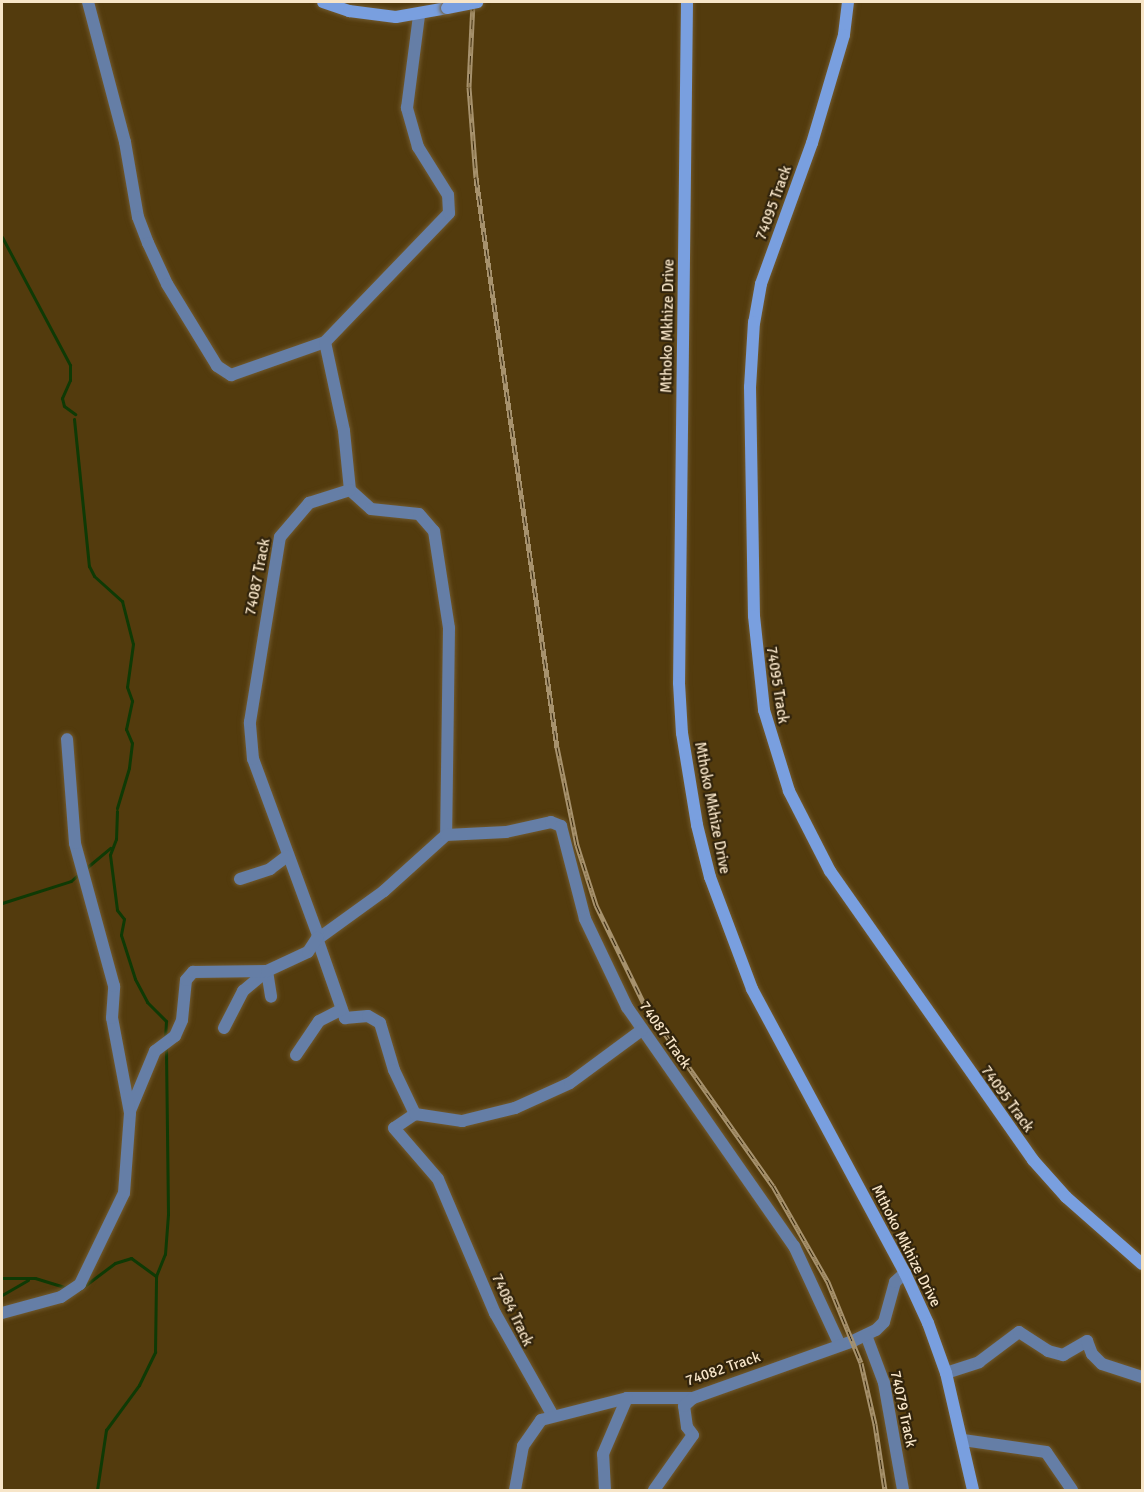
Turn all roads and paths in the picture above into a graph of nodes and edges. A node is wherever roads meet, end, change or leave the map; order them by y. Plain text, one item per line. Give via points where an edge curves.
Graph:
1 (88, 2) edge
2 (323, 2) edge
3 (477, 2) edge
4 (687, 2) edge
5 (848, 2) edge
6 (419, 15) junction
7 (325, 342) junction
8 (350, 490) junction
9 (67, 739) dead end
10 (446, 835) junction
11 (287, 856) junction
12 (240, 879) dead end
13 (317, 938) junction
14 (267, 971) junction
15 (271, 997) dead end
16 (341, 1010) junction
17 (224, 1028) dead end
18 (642, 1030) junction
19 (296, 1055) dead end
20 (130, 1113) junction
21 (415, 1114) junction
22 (1143, 1264) edge
23 (905, 1273) junction
24 (2, 1313) edge
25 (866, 1335) junction
26 (840, 1345) junction
27 (946, 1373) junction
28 (1143, 1377) edge
29 (627, 1398) junction
30 (693, 1398) junction
31 (553, 1416) junction
32 (963, 1440) junction
33 (514, 1491) edge
34 (605, 1491) edge
35 (654, 1491) edge
36 (903, 1491) edge
37 (973, 1491) edge
38 (1072, 1491) edge

1 - 7 street via 125,142 138,217 167,284 217,366 231,375
2 - 6 street via 371,15
3 - 6 street, bridge
4 - 23 street, Mthoko Mkhize Drive via 679,683 688,777 710,877 748,979
5 - 22 street, 74095 Track via 844,35 812,143 761,284 754,322 750,387 754,616 764,710 789,791 817,849 843,890 1033,1160 1066,1197
6 - 7 street via 407,108 418,147 448,195 448,213
7 - 8 street via 344,431
8 - 10 street via 371,508 419,514 434,531 449,628
8 - 11 street, 74087 Track via 320,498 300,510 280,537 271,577 250,722 251,743
9 - 20 street via 75,843 114,986 110,1001 112,1018
10 - 13 street via 384,891 322,939
10 - 18 street, 74087 Track via 506,832 551,822 561,826 585,919
11 - 12 street via 270,869
11 - 13 street, 74087 Track
13 - 14 street via 308,952
13 - 16 street, 74087 Track
14 - 15 street
14 - 17 street via 243,991
14 - 20 street via 193,972 186,980 182,1020 175,1036 155,1051
16 - 19 street via 319,1021
16 - 21 street via 345,1018 368,1016 380,1023 394,1070
18 - 21 street via 570,1083 515,1108 462,1121
18 - 26 street, 74087 Track via 794,1246
20 - 24 street via 124,1193 81,1284 61,1297
21 - 31 street, 74084 Track via 394,1128 438,1179 472,1263 473,1260 528,1375
23 - 25 street, 74082 Track via 895,1282 884,1322
23 - 27 street, Mthoko Mkhize Drive
25 - 26 street, 74082 Track
25 - 36 street, 74079 Track via 884,1383
26 - 30 street, 74082 Track
27 - 28 street via 979,1362 1019,1332 1048,1351 1063,1355 1087,1341 1102,1364
27 - 32 street, Mthoko Mkhize Drive
29 - 30 street, 74082 Track
29 - 31 street, 74082 Track
29 - 34 street via 603,1454
30 - 35 street via 684,1406 687,1427 693,1435
31 - 33 street, 74082 Track via 532,1427 523,1446
32 - 37 street, Mthoko Mkhize Drive
32 - 38 street via 1046,1452

